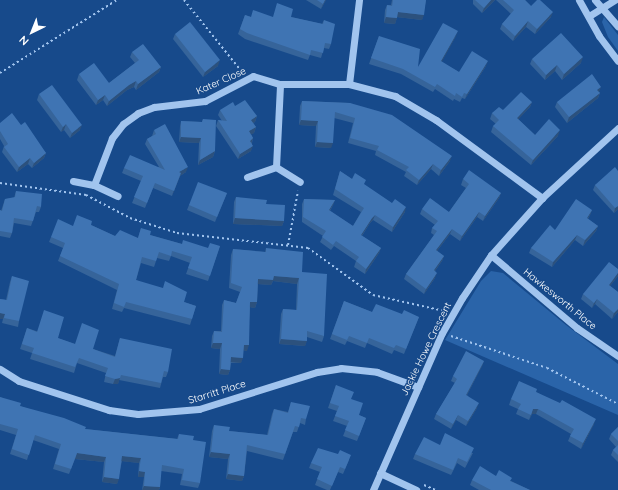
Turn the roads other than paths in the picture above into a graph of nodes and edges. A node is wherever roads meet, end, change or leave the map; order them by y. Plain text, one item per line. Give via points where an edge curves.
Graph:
1 (359, 0) edge
2 (579, 0) edge
3 (595, 0) edge
4 (615, 0) edge
5 (602, 8) junction
6 (589, 16) junction
7 (618, 26) edge
8 (618, 62) edge
9 (280, 84) junction
10 (349, 84) junction
11 (618, 128) edge
12 (276, 167) junction
13 (248, 177) dead end
14 (73, 181) dead end
15 (300, 182) road end
16 (94, 186) junction
17 (118, 196) dead end
18 (542, 198) junction
19 (491, 255) junction
20 (618, 356) edge
21 (0, 369) edge
22 (418, 387) junction
23 (380, 472) junction
24 (372, 490) edge
25 (416, 490) edge

1 - 10 street
2 - 6 street
3 - 5 street
4 - 5 street
5 - 6 street
5 - 7 street
6 - 8 street
9 - 10 street, Kater Close
9 - 12 street
9 - 16 street, Kater Close via 253,76 205,101 154,107 138,113 123,124 112,138
10 - 18 street, Kater Close via 380,91 410,103
11 - 18 street, Jackie Howe Crescent
12 - 13 street
12 - 15 street
14 - 16 street
16 - 17 street
18 - 19 street, Jackie Howe Crescent
19 - 20 street, Hawkesworth Place via 577,328
19 - 22 street, Jackie Howe Crescent via 453,314
21 - 22 street, Starritt Place via 20,381 109,410 138,414 199,409 317,372 341,368 377,372
22 - 23 street, Jackie Howe Crescent
23 - 24 street, Jackie Howe Crescent
23 - 25 street

